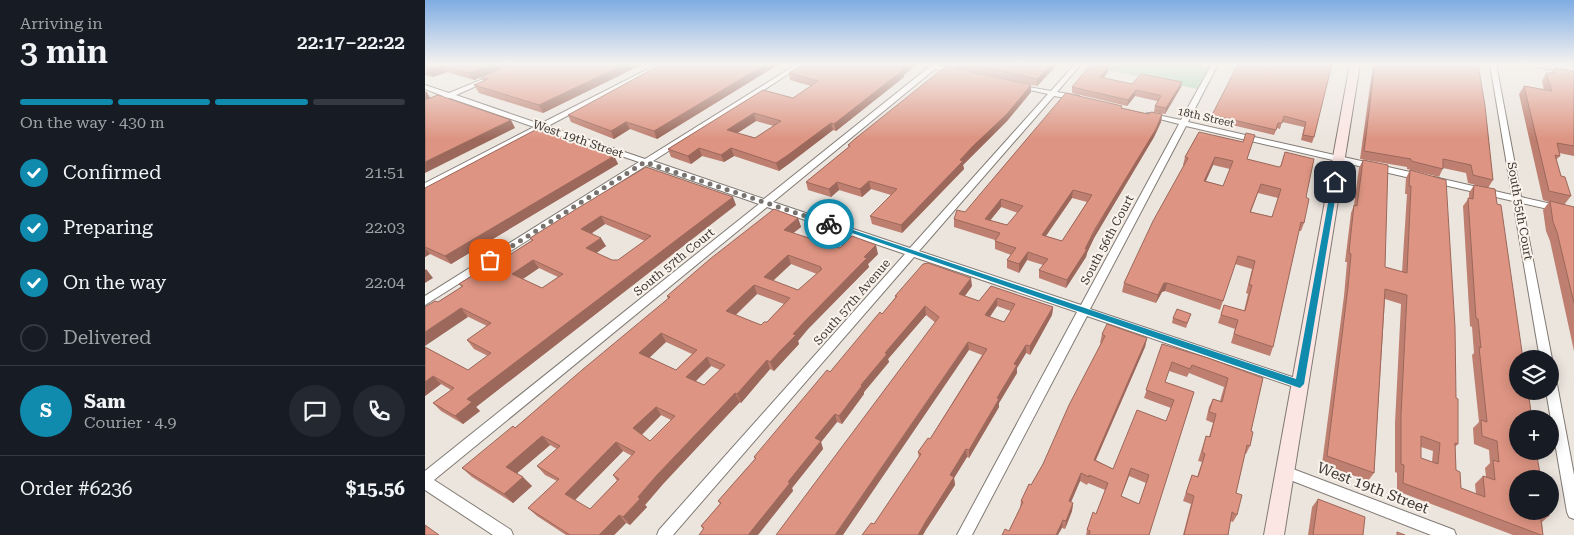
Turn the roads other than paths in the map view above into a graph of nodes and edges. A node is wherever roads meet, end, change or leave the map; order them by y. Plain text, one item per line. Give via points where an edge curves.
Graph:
1 (431, 89) edge
2 (464, 89) edge
3 (613, 89) edge
4 (761, 89) edge
5 (906, 89) edge
6 (1034, 89) edge
7 (1056, 89) edge
8 (1201, 89) edge
9 (1351, 89) edge
10 (1497, 89) edge
11 (1052, 93) junction
12 (450, 95) junction
13 (1080, 100) edge
14 (425, 106) edge
15 (1144, 114) edge
16 (1183, 123) junction
17 (541, 126) junction
18 (1339, 158) junction
19 (645, 162) junction
20 (425, 186) edge
21 (1517, 199) junction
22 (766, 203) junction
23 (1574, 212) edge
24 (912, 252) junction
25 (425, 301) edge
26 (1083, 311) junction
27 (1544, 350) edge
28 (1300, 384) junction
29 (1554, 400) edge
30 (1285, 472) junction
31 (425, 481) edge
32 (1574, 512) edge
33 (506, 535) edge
34 (664, 535) edge
35 (964, 535) edge
36 (1274, 535) edge
37 (1449, 535) edge

1 - 12 street, West 19th Street
2 - 12 street
3 - 17 street
4 - 19 street
5 - 22 street, South 57th Court
6 - 11 street
7 - 11 street, South 57th Avenue
8 - 16 street, South 56th Court
9 - 18 main road
10 - 21 street, South 55th Court
11 - 13 street
11 - 24 street, South 57th Avenue
12 - 14 street
12 - 17 street, West 19th Street
15 - 16 street, 18th Street
16 - 18 street, 18th Street
16 - 26 street, South 56th Court
17 - 19 street, West 19th Street
17 - 20 street
18 - 21 street, 18th Street
18 - 28 main road
19 - 22 street, West 19th Street
19 - 25 street
21 - 23 street, 18th Street
21 - 27 street, South 55th Court
22 - 24 street, West 19th Street
22 - 31 street, South 57th Court
24 - 26 street, West 19th Street
24 - 34 street, South 57th Avenue
26 - 28 street, West 19th Street
26 - 35 street, South 56th Court
28 - 30 main road
29 - 32 street
30 - 36 main road
30 - 37 street, West 19th Street
31 - 33 street

